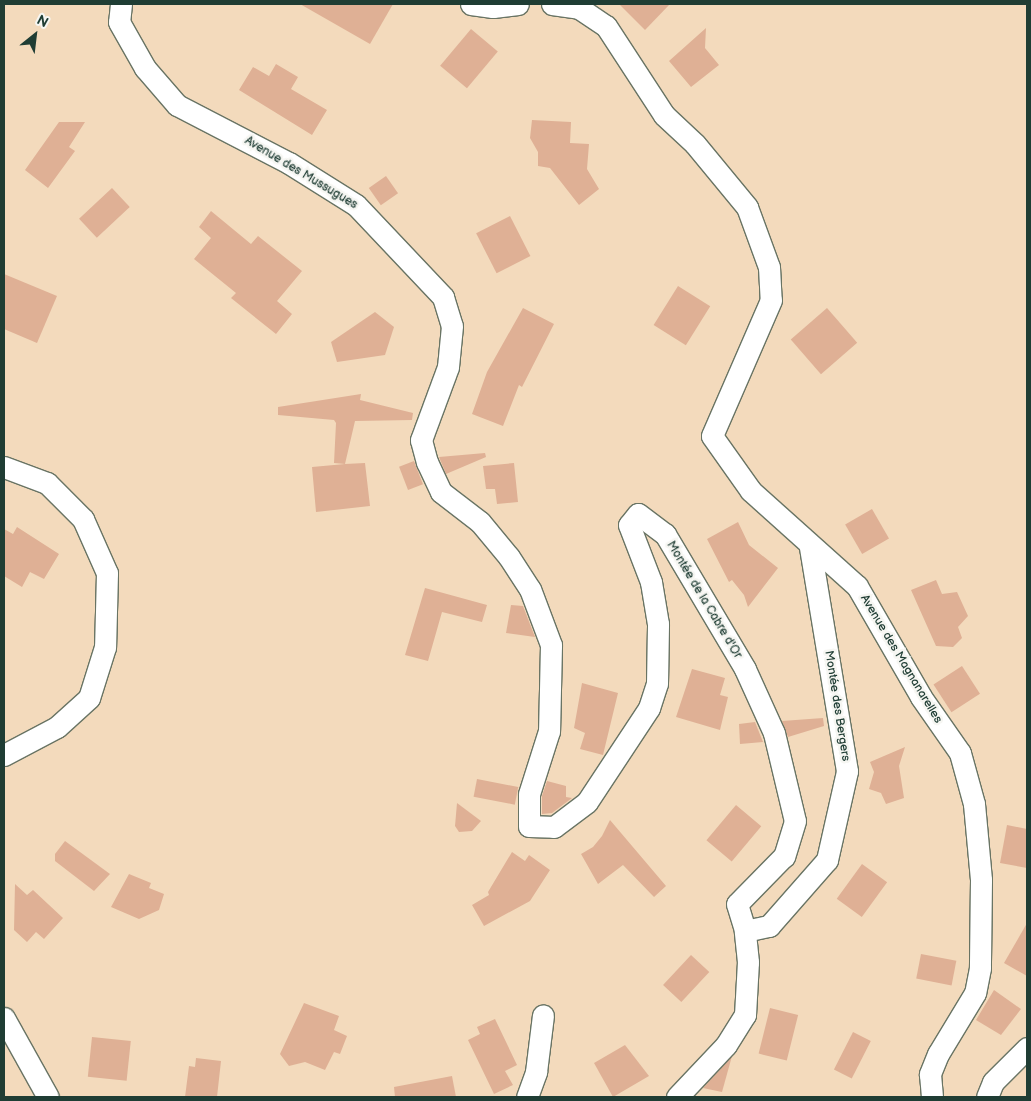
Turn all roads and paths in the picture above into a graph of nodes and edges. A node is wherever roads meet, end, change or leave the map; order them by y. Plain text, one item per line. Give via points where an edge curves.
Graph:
1 (121, 4) edge
2 (471, 4) edge
3 (518, 4) edge
4 (552, 4) edge
5 (4, 467) edge
6 (810, 547) junction
7 (4, 755) edge
8 (529, 826) joint
9 (745, 931) junction
10 (543, 1016) dead end
11 (4, 1018) edge
12 (1027, 1048) edge
13 (48, 1097) edge
14 (527, 1097) edge
15 (677, 1097) edge
16 (932, 1097) edge
17 (986, 1097) edge

1 - 8 street, Avenue des Mussugues via 119,22 145,68 177,105 289,163 356,204 443,298 452,326 448,367 421,440 427,462 440,492 480,522 509,557 530,589 551,645 549,731 529,794
2 - 3 street via 493,7
4 - 6 street, Avenue des Magnanarelles via 579,8 606,26 664,116 694,144 747,208 769,267 771,300 712,436 751,492
5 - 7 street via 47,483 83,519 108,573 105,647 89,698 57,727
6 - 9 street, Montée des Bergers via 847,771 827,860 769,926
6 - 16 street, Avenue des Magnanarelles via 857,586 921,697 960,753 974,804 981,880 980,968 975,993 938,1054 930,1074
8 - 9 street, Montée de la Cabre d'Or via 554,827 587,802 649,708 657,683 658,624 651,582 629,525 638,514 665,534 745,669 774,733 795,821 784,856 737,904
9 - 15 street via 748,962 744,1015 726,1045
10 - 14 street via 536,1072
11 - 13 street
12 - 17 street via 993,1082

